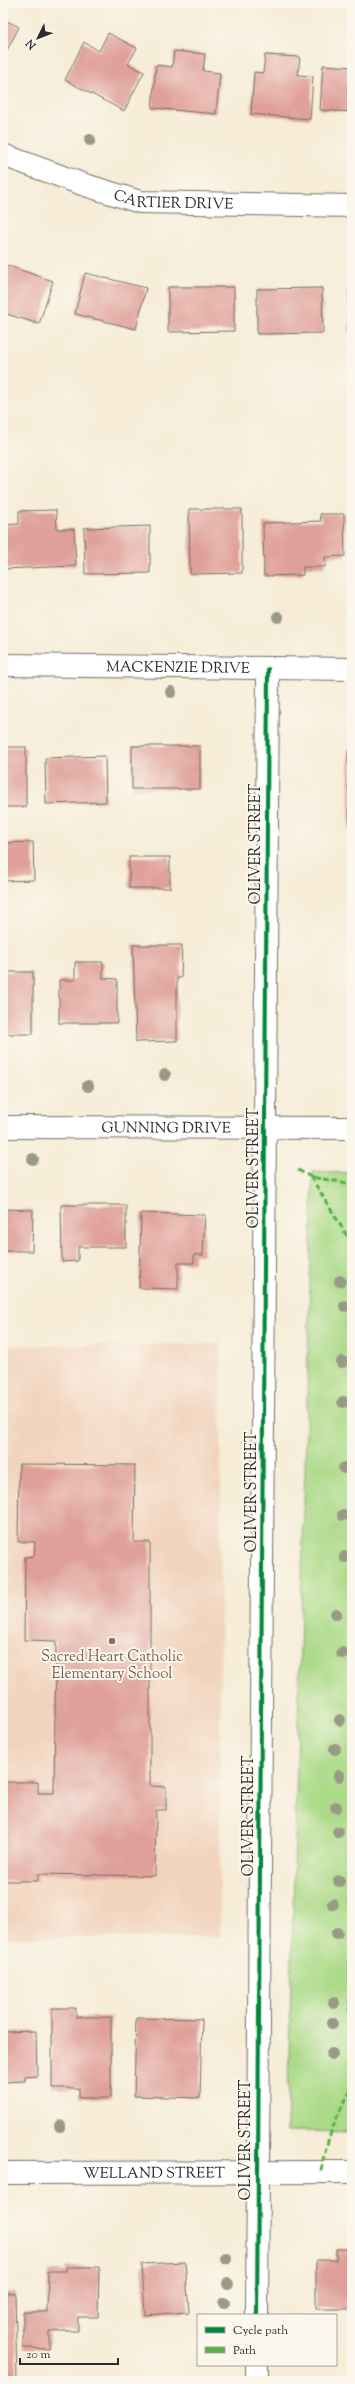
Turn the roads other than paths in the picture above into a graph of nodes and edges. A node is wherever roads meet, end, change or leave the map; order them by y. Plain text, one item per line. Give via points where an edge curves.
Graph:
1 (3, 155) edge
2 (352, 206) edge
3 (3, 664) edge
4 (268, 669) junction
5 (352, 669) edge
6 (3, 1127) edge
7 (266, 1128) junction
8 (352, 1128) edge
9 (257, 2170) junction
10 (352, 2172) edge
11 (3, 2173) edge
12 (257, 2314) edge
13 (257, 2366) edge
14 (257, 2381) edge

1 - 2 street, CARTIER DRIVE via 140,202
3 - 4 street, MACKENZIE DRIVE
4 - 5 street, MACKENZIE DRIVE
4 - 7 street, OLIVER STREET
6 - 7 street, GUNNING DRIVE
7 - 8 street, GUNNING DRIVE
7 - 9 street, OLIVER STREET
9 - 10 street, WELLAND STREET
9 - 11 street, WELLAND STREET
9 - 12 street, OLIVER STREET
13 - 14 street

